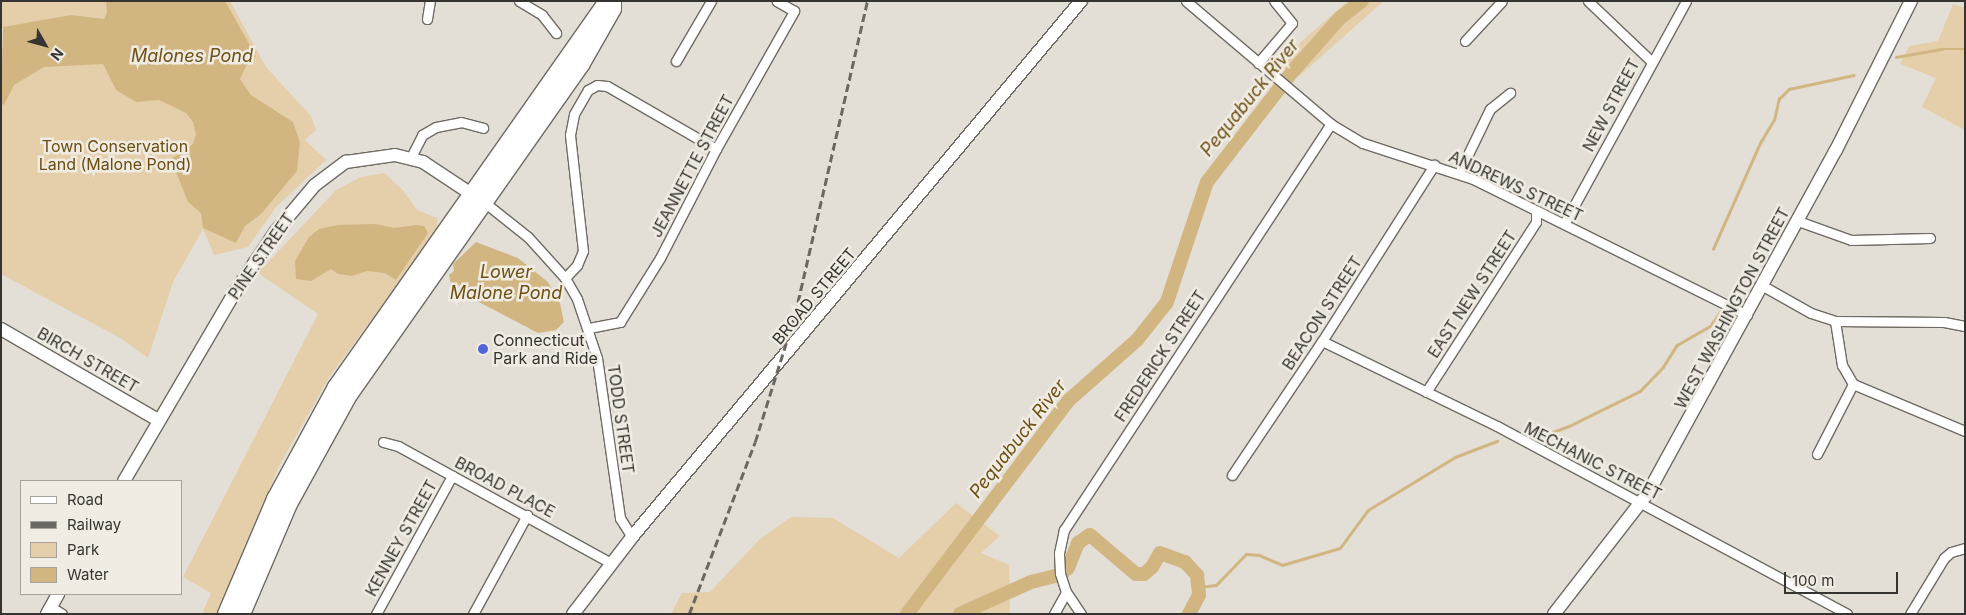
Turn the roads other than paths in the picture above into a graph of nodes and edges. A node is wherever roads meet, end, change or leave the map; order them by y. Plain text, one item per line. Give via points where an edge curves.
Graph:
1 (430, 1) edge
2 (519, 1) edge
3 (607, 1) edge
4 (613, 1) edge
5 (711, 1) edge
6 (777, 1) edge
7 (1081, 1) edge
8 (1186, 1) edge
9 (1274, 1) edge
10 (1502, 1) edge
11 (1588, 1) edge
12 (1686, 1) edge
13 (1910, 1) edge
14 (427, 20) dead end
15 (556, 32) dead end
16 (1465, 41) dead end
17 (676, 61) dead end
18 (1651, 61) junction
19 (1258, 63) junction
20 (1510, 94) dead end
21 (1331, 124) junction
22 (483, 128) dead end
23 (716, 149) junction
24 (410, 158) junction
25 (1434, 165) junction
26 (1459, 173) junction
27 (478, 198) junction
28 (1536, 211) junction
29 (1798, 221) junction
30 (1564, 224) junction
31 (1930, 238) dead end
32 (565, 278) junction
33 (1763, 286) junction
34 (1747, 315) junction
35 (1835, 321) junction
36 (1965, 326) edge
37 (589, 328) junction
38 (1, 329) edge
39 (1322, 341) junction
40 (1853, 384) junction
41 (1426, 392) junction
42 (158, 420) junction
43 (1965, 431) edge
44 (383, 442) dead end
45 (1817, 454) dead end
46 (1232, 475) dead end
47 (452, 476) junction
48 (125, 480) edge
49 (1643, 502) junction
50 (527, 516) junction
51 (632, 537) junction
52 (1965, 548) edge
53 (611, 563) junction
54 (1066, 592) junction
55 (57, 595) edge
56 (49, 610) edge
57 (62, 614) edge
58 (226, 614) edge
59 (242, 614) edge
60 (376, 614) edge
61 (473, 614) edge
62 (573, 614) edge
63 (1054, 614) edge
64 (1081, 614) edge
65 (1554, 614) edge
66 (1847, 614) edge
67 (1910, 614) edge

1 - 14 street
2 - 15 street via 542,14
3 - 27 highway
4 - 27 highway via 613,9 581,65
5 - 17 street
6 - 23 street, JEANNETTE STREET via 794,11
7 - 51 main road, BROAD STREET
8 - 19 street, ANDREWS STREET
9 - 19 street via 1292,23
10 - 16 street
11 - 18 street
12 - 18 street, NEW STREET
13 - 29 main road, WEST WASHINGTON STREET
18 - 30 street, NEW STREET
19 - 21 street, ANDREWS STREET
20 - 26 street via 1490,109
21 - 25 street, ANDREWS STREET via 1363,144
21 - 54 street, FREDERICK STREET via 1073,513 1064,530 1059,564
22 - 24 street via 461,122 436,128 422,135
23 - 32 street via 607,86 597,85 588,90 579,102 571,125 570,151 583,251 577,265
23 - 37 street, JEANNETTE STREET via 660,258 625,316 614,325
24 - 27 main road, PINE STREET via 423,162
24 - 42 main road, PINE STREET via 378,156 346,162 315,185 276,231 236,290
25 - 26 street, ANDREWS STREET
25 - 39 street, BEACON STREET
26 - 28 street, ANDREWS STREET
27 - 32 street, TODD STREET via 528,237
27 - 58 highway via 365,343 314,423 275,499
27 - 59 highway via 336,416 289,504
28 - 30 street, ANDREWS STREET
28 - 41 street, EAST NEW STREET via 1536,222
29 - 31 street via 1851,240
29 - 33 main road, WEST WASHINGTON STREET
30 - 34 street, ANDREWS STREET
32 - 37 street, TODD STREET
33 - 34 main road, WEST WASHINGTON STREET
33 - 35 street via 1811,313
34 - 49 main road, WEST WASHINGTON STREET
35 - 36 street via 1944,322
35 - 40 street via 1842,365
37 - 51 street, TODD STREET via 601,380 620,518
38 - 42 main road, BIRCH STREET
39 - 41 street, MECHANIC STREET
39 - 46 street, BEACON STREET
40 - 43 street
40 - 45 street
41 - 49 street, MECHANIC STREET
42 - 48 main road, PINE STREET
44 - 47 street, BROAD PLACE via 398,446
47 - 50 street, BROAD PLACE
47 - 60 street, KENNEY STREET
49 - 65 main road, WEST WASHINGTON STREET
49 - 66 street, MECHANIC STREET
50 - 53 street, BROAD PLACE
50 - 61 street
51 - 53 main road, BROAD STREET
52 - 67 street via 1944,558
53 - 62 main road, BROAD STREET
54 - 63 street
54 - 64 street, FREDERICK STREET
55 - 56 main road
56 - 57 street

